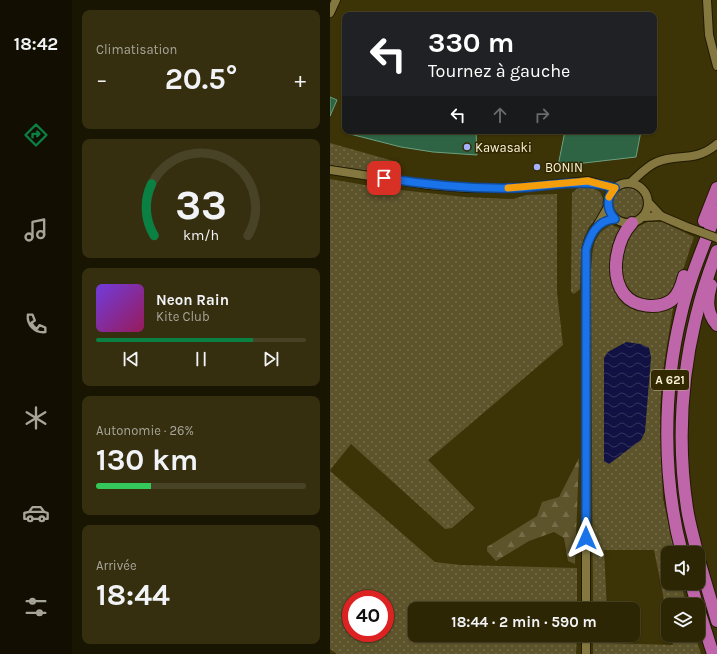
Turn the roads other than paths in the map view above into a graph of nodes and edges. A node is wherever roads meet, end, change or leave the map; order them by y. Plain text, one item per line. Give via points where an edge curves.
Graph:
1 (336, 0) edge
2 (708, 0) edge
3 (330, 13) edge
4 (717, 66) edge
5 (717, 144) edge
6 (652, 165) junction
7 (330, 170) edge
8 (630, 183) junction
9 (596, 184) junction
10 (615, 188) junction
11 (717, 188) edge
12 (642, 190) junction
13 (609, 198) junction
14 (648, 202) junction
15 (608, 207) junction
16 (717, 211) edge
17 (661, 216) junction
18 (615, 219) junction
19 (638, 220) junction
20 (597, 227) junction
21 (717, 238) edge
22 (717, 251) edge
23 (717, 255) edge
24 (717, 267) edge
25 (717, 325) edge
26 (681, 546) edge
27 (695, 546) edge
28 (705, 581) edge
29 (586, 602) edge
30 (717, 621) edge
31 (705, 628) edge
32 (586, 642) edge
33 (586, 654) edge
34 (713, 654) edge

1 - 3 street
2 - 4 street via 708,35
5 - 6 street via 695,156 659,161
6 - 8 street
6 - 12 street via 645,175
7 - 9 street via 429,185 468,188 517,188 580,181
8 - 10 street
8 - 12 street
9 - 10 street
9 - 13 street
10 - 13 street
11 - 19 highway via 680,289 672,300 662,305 640,304 624,294 620,285 617,264 619,246 625,231
12 - 14 street
13 - 15 street
14 - 17 street
14 - 19 street via 647,210
15 - 18 street
15 - 20 street
16 - 26 highway, A 621 via 681,314 671,368 668,442 672,497
17 - 19 street
17 - 21 street, bridge
18 - 19 street via 622,222
18 - 20 street
20 - 29 street via 586,250
22 - 23 highway
22 - 27 highway, A 621 via 704,283 693,326 685,389 682,466 687,509
24 - 25 highway via 708,295 708,305
28 - 30 highway
31 - 34 highway
32 - 33 street

